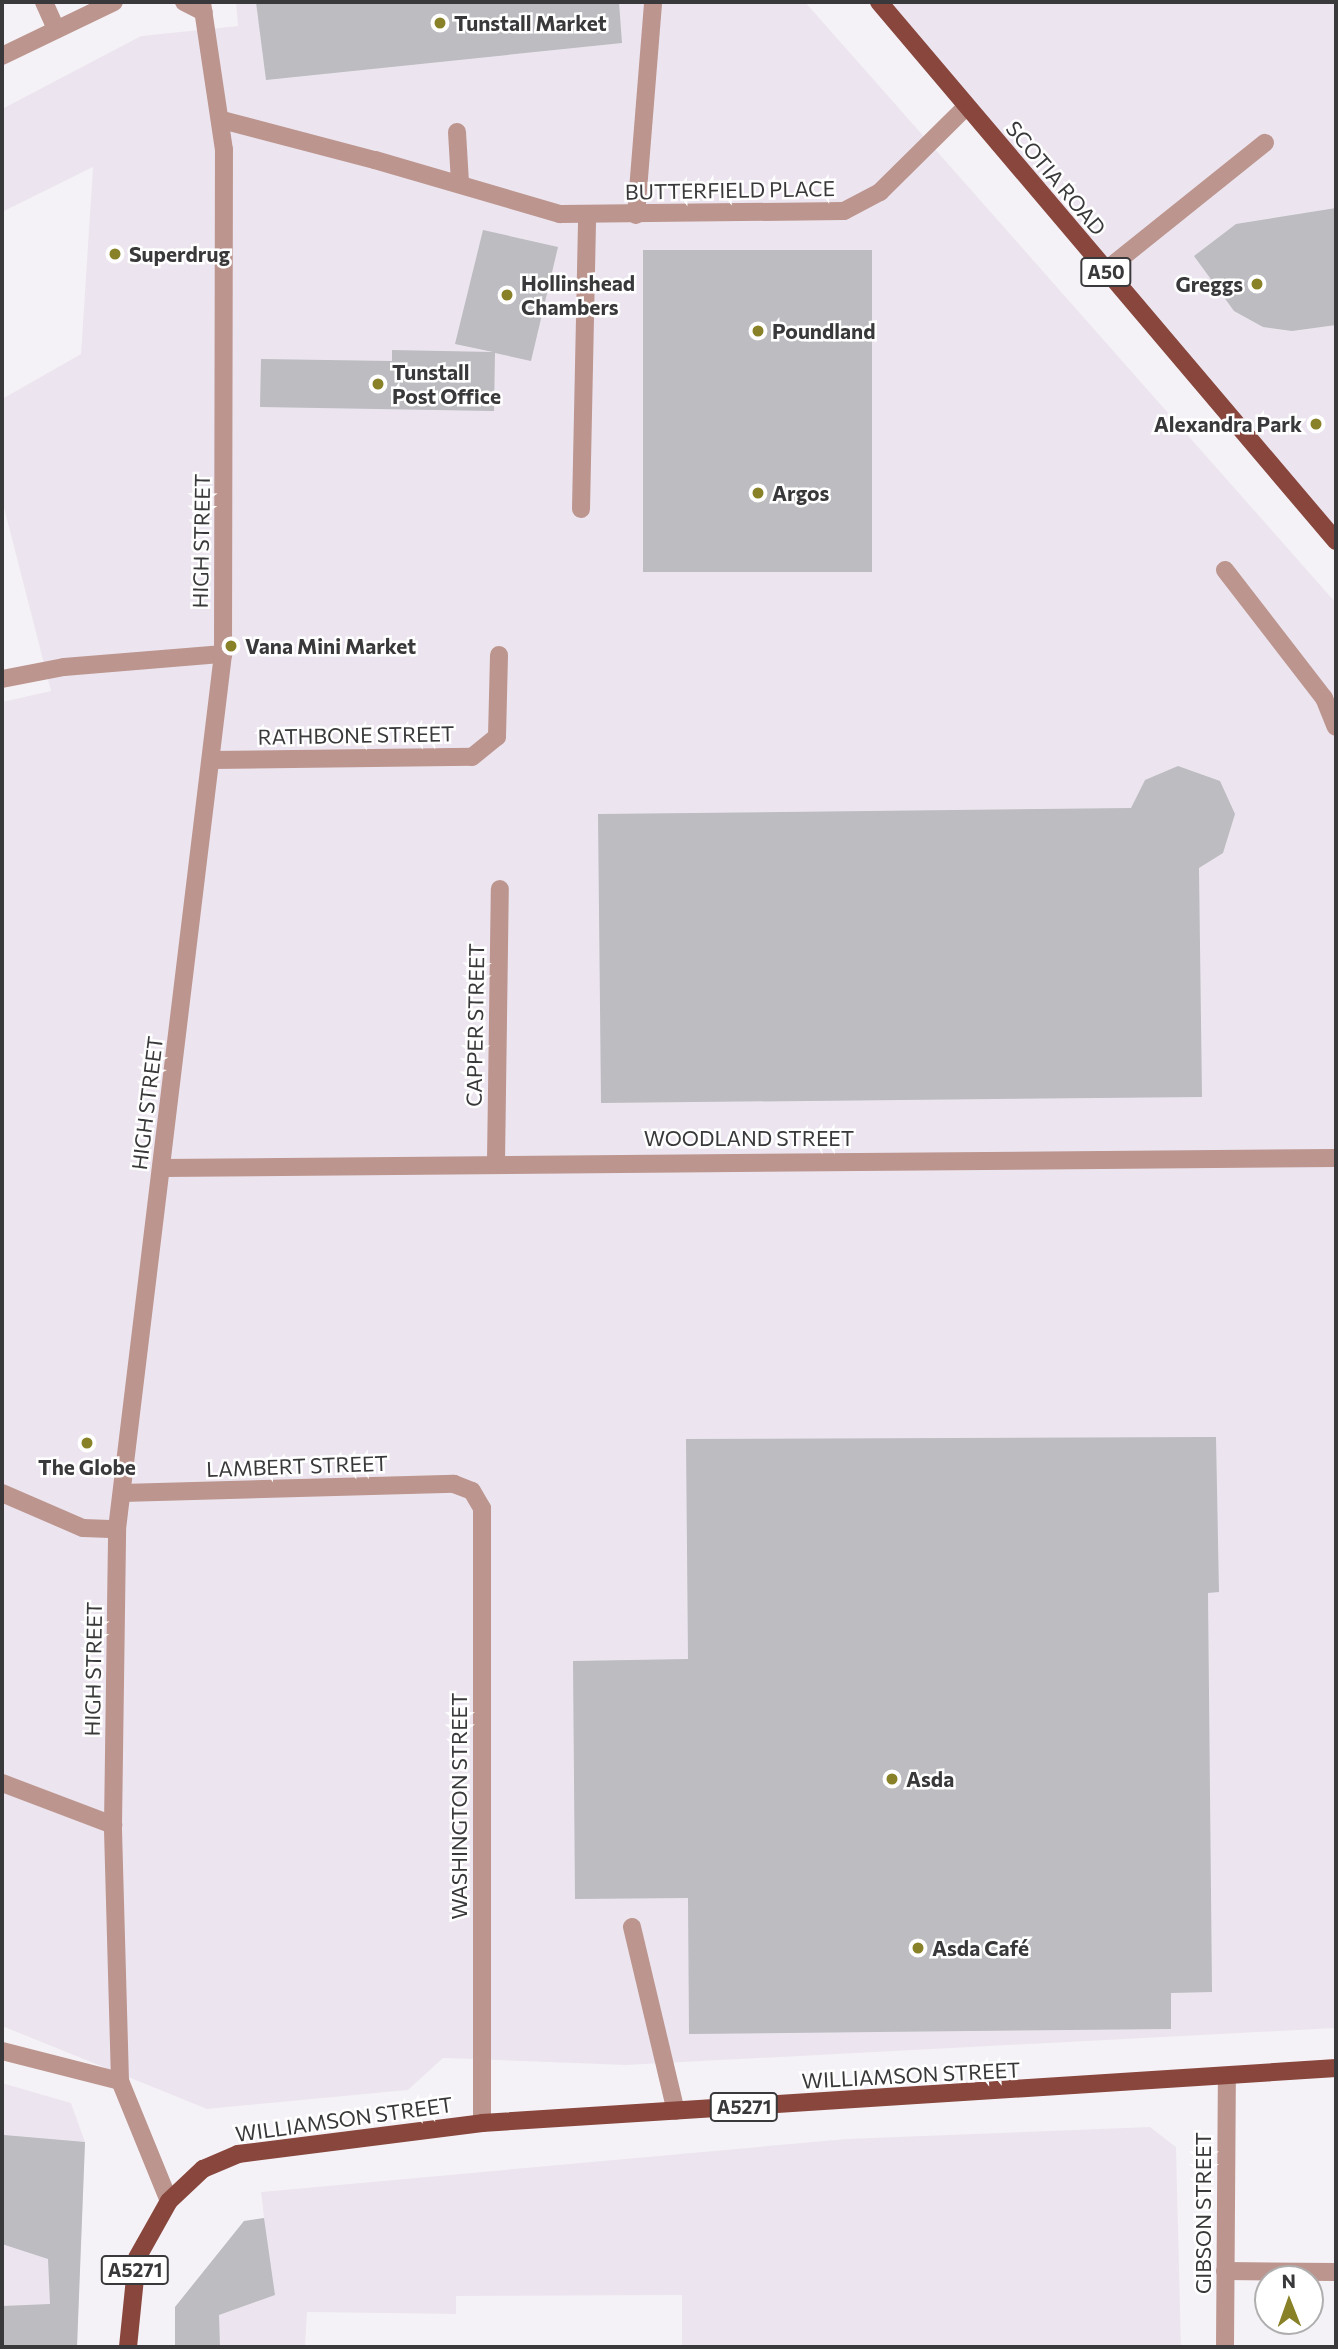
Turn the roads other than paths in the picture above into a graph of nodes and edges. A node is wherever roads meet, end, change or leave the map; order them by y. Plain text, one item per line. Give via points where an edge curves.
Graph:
1 (44, 2) edge
2 (114, 2) edge
3 (184, 2) edge
4 (653, 2) edge
5 (879, 2) edge
6 (203, 7) edge
7 (57, 29) junction
8 (2, 56) edge
9 (966, 107) junction
10 (222, 120) junction
11 (457, 132) dead end
12 (1265, 142) dead end
13 (460, 183) junction
14 (636, 215) junction
15 (587, 216) junction
16 (1105, 271) junction
17 (581, 509) dead end
18 (1336, 541) edge
19 (1226, 570) dead end
20 (223, 654) junction
21 (499, 654) dead end
22 (2, 679) edge
23 (1336, 727) edge
24 (211, 760) junction
25 (500, 889) dead end
26 (1336, 1158) edge
27 (496, 1162) junction
28 (162, 1168) junction
29 (472, 1491) joint
30 (2, 1493) edge
31 (122, 1493) junction
32 (117, 1529) junction
33 (2, 1783) edge
34 (113, 1825) junction
35 (632, 1927) dead end
36 (2, 2051) edge
37 (1336, 2068) edge
38 (1227, 2080) junction
39 (120, 2081) junction
40 (676, 2111) junction
41 (482, 2123) junction
42 (169, 2201) junction
43 (1225, 2271) junction
44 (1336, 2272) edge
45 (128, 2347) edge
46 (1226, 2347) edge

1 - 7 street
2 - 7 street
3 - 6 street
4 - 14 street
5 - 9 main road, SCOTIA ROAD / A50
6 - 10 street, HIGH STREET
7 - 8 street
9 - 14 street, BUTTERFIELD PLACE via 880,192 844,211
9 - 16 main road, SCOTIA ROAD / A50
10 - 13 street, BUTTERFIELD PLACE
10 - 20 street, HIGH STREET
11 - 13 street
12 - 16 street
13 - 15 street, BUTTERFIELD PLACE via 560,214
14 - 15 street, BUTTERFIELD PLACE
15 - 17 street
16 - 18 main road, SCOTIA ROAD / A50
19 - 23 street via 1324,698
20 - 22 street via 64,667
20 - 24 street, HIGH STREET
21 - 24 street, RATHBONE STREET via 497,737 472,757
24 - 28 street, HIGH STREET
25 - 27 street, CAPPER STREET
26 - 27 street, WOODLAND STREET
27 - 28 street, WOODLAND STREET
28 - 31 street, HIGH STREET
29 - 31 street, LAMBERT STREET via 454,1484
29 - 41 street, WASHINGTON STREET via 482,1508
30 - 32 street via 83,1528
31 - 32 street, HIGH STREET
32 - 34 street, HIGH STREET
33 - 34 street
34 - 39 street, HIGH STREET
35 - 40 street
36 - 39 street
37 - 38 main road, WILLIAMSON STREET / A5271
38 - 40 main road, WILLIAMSON STREET / A5271
38 - 43 street, GIBSON STREET
39 - 42 street, HIGH STREET
40 - 41 main road, WILLIAMSON STREET / A5271
41 - 42 main road, WILLIAMSON STREET / A5271 via 238,2154 203,2169
42 - 45 main road, A5271 via 137,2258
43 - 44 street
43 - 46 street, GIBSON STREET

